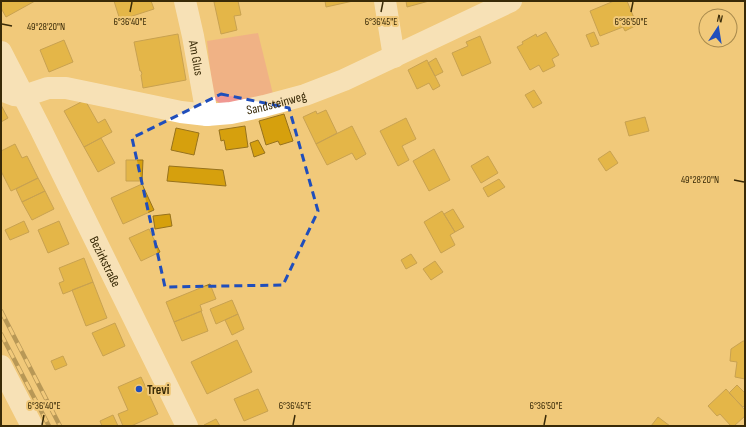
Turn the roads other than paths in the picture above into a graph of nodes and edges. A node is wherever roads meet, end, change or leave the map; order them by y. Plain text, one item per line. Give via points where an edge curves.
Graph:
1 (185, 1) edge
2 (385, 1) edge
3 (511, 1) edge
4 (1, 52) edge
5 (394, 57) junction
6 (1, 87) edge
7 (24, 96) junction
8 (207, 114) junction
9 (1, 366) edge
10 (32, 426) edge
11 (187, 426) edge

1 - 8 street, Am Glus
2 - 5 street
3 - 5 street, Sandsteinweg
4 - 7 street, Bezirkstraße
5 - 8 street, Sandsteinweg via 305,95 231,113
6 - 7 street via 6,92
7 - 8 street, Sandsteinweg via 48,88 66,88 181,112
7 - 11 street, Bezirkstraße
9 - 10 street

